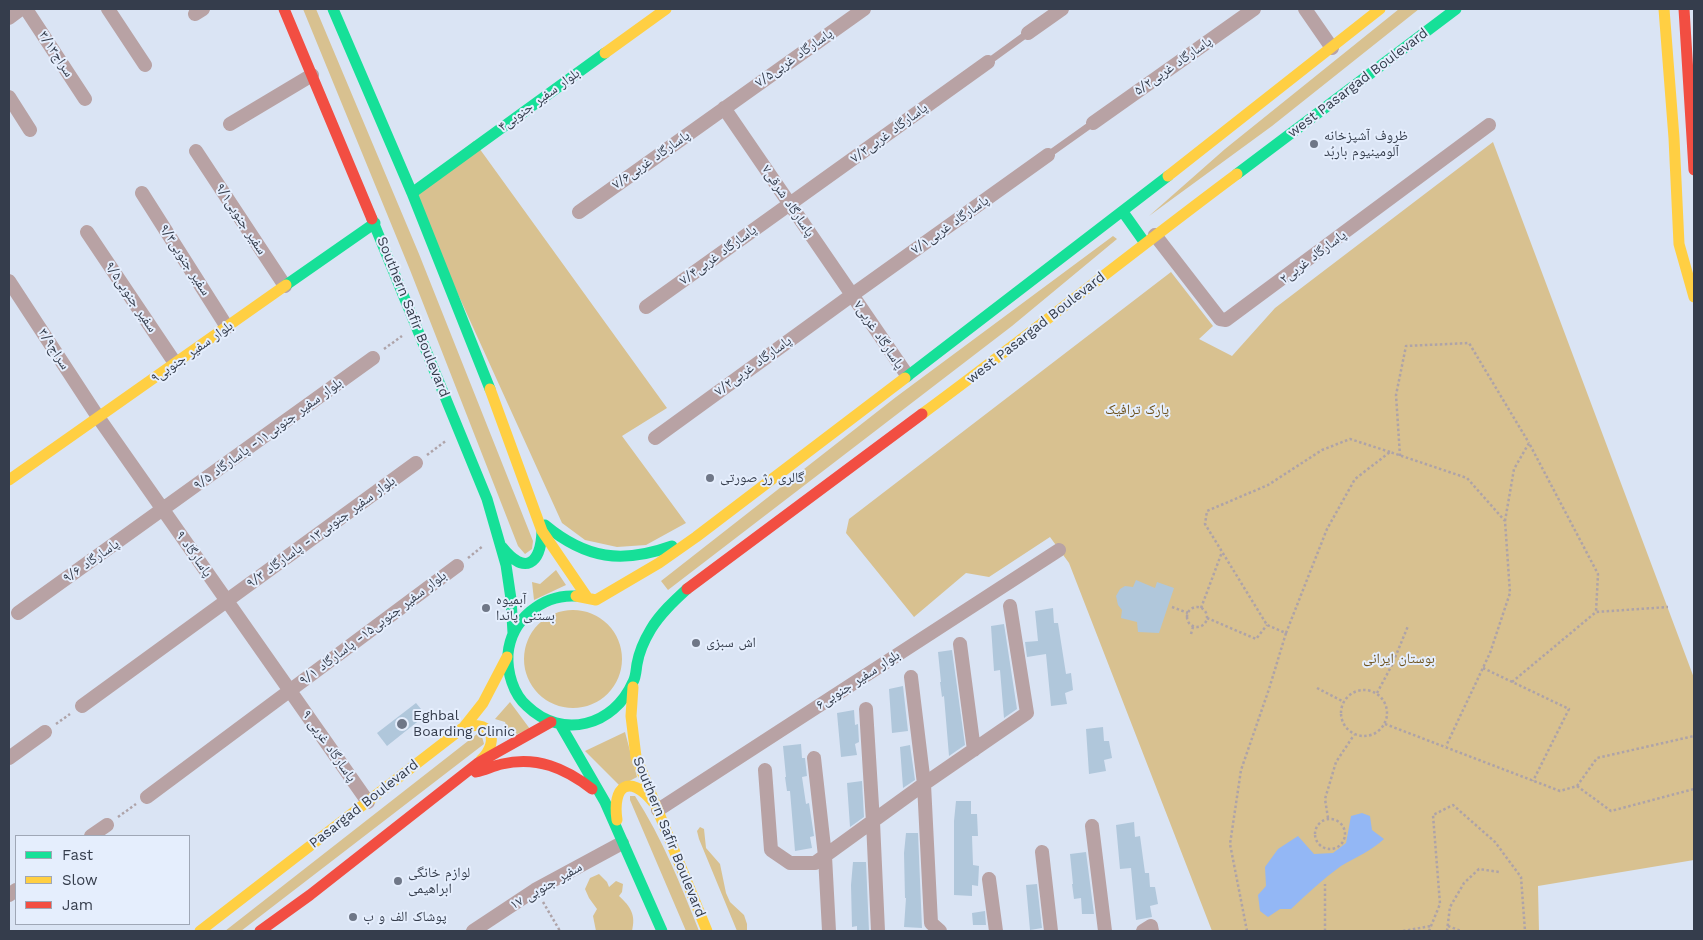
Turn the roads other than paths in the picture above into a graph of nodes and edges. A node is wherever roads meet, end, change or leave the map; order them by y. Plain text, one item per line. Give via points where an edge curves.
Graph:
1 (21, 9) edge
2 (26, 9) edge
3 (108, 9) edge
4 (284, 9) edge
5 (333, 9) edge
6 (666, 9) edge
7 (864, 9) edge
8 (1062, 9) edge
9 (1254, 9) edge
10 (1305, 9) edge
11 (1380, 9) edge
12 (1456, 9) edge
13 (1664, 9) edge
14 (1684, 9) edge
15 (9, 18) edge
16 (1028, 33) joint
17 (1332, 48) junction
18 (988, 62) joint
19 (145, 65) dead end
20 (1691, 67) edge
21 (312, 75) junction
22 (9, 97) edge
23 (85, 99) dead end
24 (724, 108) junction
25 (1093, 123) joint
26 (230, 124) dead end
27 (1488, 125) dead end
28 (30, 130) dead end
29 (196, 151) dead end
30 (1048, 155) joint
31 (1694, 170) edge
32 (412, 193) junction
33 (142, 194) dead end
34 (790, 204) junction
35 (579, 212) dead end
36 (1123, 212) junction
37 (375, 223) junction
38 (87, 232) dead end
39 (1150, 239) junction
40 (9, 280) edge
41 (285, 286) junction
42 (852, 295) junction
43 (1694, 297) edge
44 (646, 307) dead end
45 (227, 327) junction
46 (373, 358) road end
47 (175, 363) junction
48 (907, 375) junction
49 (98, 417) junction
50 (655, 438) dead end
51 (416, 463) road end
52 (9, 480) edge
53 (163, 509) junction
54 (535, 512) junction
55 (542, 531) junction
56 (696, 536) junction
57 (502, 547) junction
58 (1059, 550) dead end
59 (457, 566) road end
60 (592, 598) junction
61 (227, 601) junction
62 (1010, 606) dead end
63 (18, 612) dead end
64 (513, 633) junction
65 (960, 644) dead end
66 (507, 657) junction
67 (912, 677) dead end
68 (634, 682) junction
69 (290, 690) junction
70 (82, 706) road end
71 (866, 709) dead end
72 (555, 723) junction
73 (461, 729) junction
74 (45, 732) road end
75 (974, 750) junction
76 (9, 758) edge
77 (814, 758) dead end
78 (478, 763) junction
79 (765, 770) dead end
80 (460, 777) junction
81 (924, 784) junction
82 (601, 796) junction
83 (147, 797) road end
84 (368, 802) junction
85 (658, 810) junction
86 (874, 822) junction
87 (107, 825) road end
88 (1092, 826) dead end
89 (93, 835) edge
90 (622, 843) junction
91 (1042, 852) dead end
92 (825, 856) junction
93 (990, 879) dead end
94 (200, 931) edge
95 (260, 931) edge
96 (473, 931) edge
97 (662, 931) edge
98 (708, 931) edge
99 (829, 931) edge
100 (878, 931) edge
101 (940, 931) edge
102 (996, 931) edge
103 (1051, 931) edge
104 (1105, 931) edge
105 (1143, 931) edge
106 (1152, 931) edge

1 - 15 street
2 - 23 street, سراج۳/۱۳
3 - 19 street
4 - 21 main road, Southern Safir Boulevard
5 - 32 main road
6 - 32 main road, بلوار سفیر جنوبی۴
7 - 24 street, پاسارگاد غربی۷/۵
8 - 16 street
9 - 25 street, پاسارگاد غربی۵/۲
10 - 17 street
11 - 17 main road
12 - 39 main road, west Pasargad Boulevard
13 - 43 main road via 1679,244
14 - 20 main road
16 - 18 lane
17 - 36 main road
18 - 34 street, پاسارگاد غربی۷/۳
20 - 31 main road
21 - 26 street
21 - 37 main road, Southern Safir Boulevard
22 - 28 street
24 - 34 street, پاسارگاد شرقی۷
24 - 35 street, پاسارگاد غربی۷/۶
25 - 30 lane
27 - 39 street, پاسارگاد غربی۲ via 1226,320 1220,319
29 - 41 street, سفیر جنوبی۹/۱
30 - 42 street, پاسارگاد غربی۷/۱
32 - 54 main road
33 - 45 street, سفیر جنوبی۹/۳
34 - 42 street, پاسارگاد شرقی۷
34 - 44 street, پاسارگاد غربی۷/۴
36 - 39 main road
36 - 48 main road
37 - 41 main road, بلوار سفیر جنوبی۹
37 - 57 main road, Southern Safir Boulevard via 480,478
38 - 47 street, سفیر جنوبی۹/۵
39 - 68 main road, west Pasargad Boulevard via 1006,352 692,584 673,601 652,629 642,648
40 - 49 street, سراج۳/۹
41 - 45 main road, بلوار سفیر جنوبی۹
42 - 48 street, پاسارگاد غربی۷
42 - 50 street, پاسارگاد غربی۷/۲
45 - 47 main road, بلوار سفیر جنوبی۹
46 - 53 street, بلوار سفیر جنوبی۱۱- پاسارگاد ۹/۵
47 - 49 main road, بلوار سفیر جنوبی۹
48 - 56 main road
49 - 52 main road, بلوار سفیر جنوبی۹
49 - 53 street, پاسارگاد ۹
51 - 61 street, بلوار سفیر جنوبی۱۳- پاسارگاد ۹/۳
53 - 61 street, پاسارگاد ۹
53 - 63 street, پاسارگاد ۹/۶
54 - 55 main road
54 - 56 main road via 566,542 602,556 634,558 667,549
55 - 57 main road via 541,550 531,563 512,559
55 - 60 main road
56 - 60 main road via 660,563
57 - 64 main road, Southern Safir Boulevard via 508,572
58 - 85 street, بلوار سفیر جنوبی۶
59 - 69 street, بلوار سفیر جنوبی۱۵- پاسارگاد ۹/۱
60 - 64 main road via 570,595 552,598 536,606
61 - 69 street, پاسارگاد ۹
61 - 70 street, بلوار سفیر جنوبی۱۳- پاسارگاد ۹/۳
62 - 75 street via 1027,713
64 - 66 main road
65 - 75 street
66 - 72 main road via 509,678 518,697 532,712
66 - 73 main road, Pasargad Boulevard via 483,703
67 - 81 street
68 - 72 main road via 627,696 605,717 583,724
68 - 85 main road, Southern Safir Boulevard via 633,743
69 - 83 street, بلوار سفیر جنوبی۱۵- پاسارگاد ۹/۱
69 - 84 street, پاسارگاد غربی ۹
71 - 86 street
72 - 78 main road
72 - 82 main road
73 - 78 main road via 472,724 480,725 491,737 492,746 488,754
73 - 84 main road, Pasargad Boulevard
74 - 76 street
75 - 81 street
77 - 92 street
78 - 80 main road
79 - 92 street via 771,850 790,863 815,863
80 - 82 main road via 503,764 539,762 576,775
80 - 95 main road
81 - 86 street
81 - 101 street via 931,923
82 - 90 main road
84 - 94 main road, Pasargad Boulevard
85 - 90 main road via 638,787 631,786 618,792 614,807
85 - 98 main road, Southern Safir Boulevard
86 - 92 street
86 - 100 street
87 - 89 street
88 - 104 street
90 - 96 street, سفیر جنوبی ۱۷ via 536,890
90 - 97 main road
91 - 103 street
92 - 99 street
93 - 102 street
105 - 106 street via 1151,926

